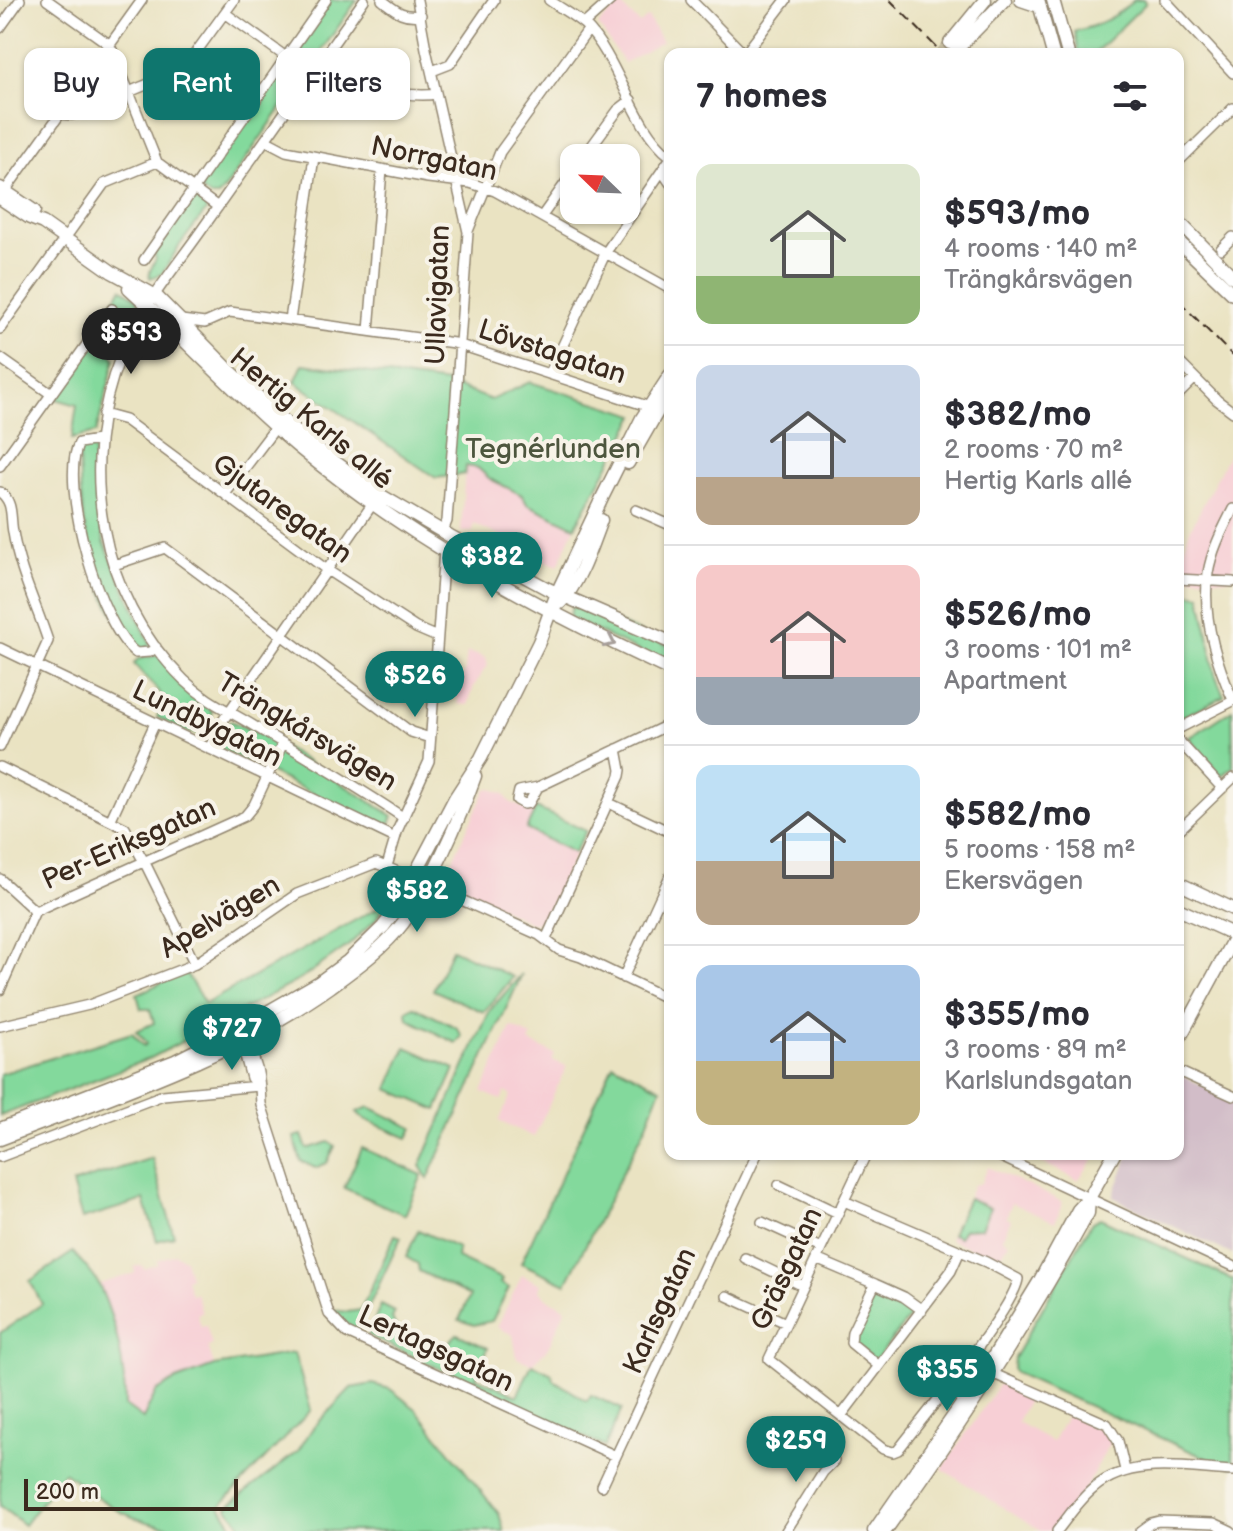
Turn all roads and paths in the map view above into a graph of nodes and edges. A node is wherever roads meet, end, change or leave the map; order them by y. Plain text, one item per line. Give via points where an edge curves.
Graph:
1 (20, 0) edge
2 (47, 0) edge
3 (142, 0) edge
4 (234, 0) edge
5 (326, 0) edge
6 (364, 0) edge
7 (382, 0) edge
8 (417, 0) edge
9 (494, 0) edge
10 (549, 0) edge
11 (611, 0) edge
12 (691, 0) edge
13 (786, 0) edge
14 (985, 0) edge
15 (1005, 0) edge
16 (1021, 0) edge
17 (1053, 0) edge
18 (1165, 0) edge
19 (1041, 2) edge
20 (225, 13) junction
21 (1057, 14) junction
22 (421, 15) junction
23 (586, 27) junction
24 (0, 28) edge
25 (110, 45) junction
26 (108, 48) edge
27 (292, 48) edge
28 (330, 48) edge
29 (738, 48) edge
30 (749, 48) edge
31 (1052, 48) edge
32 (1066, 48) edge
33 (276, 50) edge
34 (276, 71) edge
35 (432, 71) junction
36 (1233, 73) edge
37 (129, 92) junction
38 (410, 94) edge
39 (436, 94) junction
40 (631, 100) junction
41 (1233, 108) edge
42 (56, 120) edge
43 (279, 120) edge
44 (265, 140) junction
45 (593, 144) edge
46 (664, 152) edge
47 (1184, 156) edge
48 (314, 157) junction
49 (157, 162) junction
50 (664, 168) edge
51 (382, 170) junction
52 (662, 171) junction
53 (664, 174) edge
54 (455, 180) junction
55 (486, 187) junction
56 (193, 189) junction
57 (560, 191) edge
58 (1, 194) edge
59 (218, 207) junction
60 (542, 216) junction
61 (1184, 227) edge
62 (468, 232) junction
63 (1233, 237) edge
64 (65, 239) junction
65 (1184, 247) edge
66 (1221, 249) dead end
67 (606, 252) junction
68 (144, 260) dead end
69 (1233, 277) edge
70 (664, 286) edge
71 (1233, 294) edge
72 (152, 302) junction
73 (112, 309) dead end
74 (181, 320) junction
75 (290, 320) junction
76 (205, 323) junction
77 (0, 329) edge
78 (369, 331) junction
79 (92, 337) junction
80 (203, 343) junction
81 (460, 344) junction
82 (122, 353) junction
83 (0, 358) edge
84 (1184, 367) edge
85 (550, 373) junction
86 (1195, 378) junction
87 (664, 385) edge
88 (1184, 389) edge
89 (51, 394) junction
90 (664, 399) edge
91 (650, 407) junction
92 (1233, 412) edge
93 (103, 414) junction
94 (279, 423) junction
95 (99, 440) junction
96 (0, 466) edge
97 (0, 492) edge
98 (225, 494) junction
99 (377, 499) junction
100 (1233, 509) edge
101 (636, 510) dead end
102 (664, 522) edge
103 (443, 531) junction
104 (444, 550) junction
105 (460, 560) junction
106 (114, 565) junction
107 (327, 570) junction
108 (444, 571) junction
109 (1184, 579) edge
110 (1208, 581) junction
111 (1233, 582) edge
112 (561, 595) junction
113 (552, 611) junction
114 (282, 636) junction
115 (437, 637) junction
116 (664, 639) edge
117 (156, 647) junction
118 (0, 648) edge
119 (38, 666) junction
120 (664, 667) edge
121 (1233, 701) edge
122 (229, 713) junction
123 (155, 723) junction
124 (1184, 726) edge
125 (664, 727) edge
126 (430, 738) junction
127 (283, 743) junction
128 (0, 747) edge
129 (1184, 747) edge
130 (209, 749) junction
131 (617, 749) junction
132 (481, 758) junction
133 (0, 767) edge
134 (266, 778) junction
135 (1233, 778) edge
136 (538, 787) dead end
137 (1222, 788) junction
138 (609, 803) junction
139 (404, 818) junction
140 (111, 819) junction
141 (1184, 825) edge
142 (664, 829) edge
143 (395, 838) junction
144 (145, 862) junction
145 (387, 866) junction
146 (413, 878) junction
147 (0, 879) edge
148 (426, 884) junction
149 (1184, 886) edge
150 (664, 889) edge
151 (1233, 909) edge
152 (35, 911) junction
153 (1184, 912) edge
154 (1233, 922) edge
155 (1215, 926) junction
156 (1233, 937) edge
157 (546, 939) junction
158 (195, 964) junction
159 (623, 978) junction
160 (0, 990) edge
161 (664, 997) edge
162 (0, 1025) edge
163 (1184, 1030) edge
164 (238, 1036) junction
165 (1184, 1074) edge
166 (258, 1086) junction
167 (1233, 1096) edge
168 (95, 1098) junction
169 (0, 1129) edge
170 (0, 1139) edge
171 (0, 1157) edge
172 (754, 1160) edge
173 (863, 1160) edge
174 (1008, 1160) edge
175 (1111, 1160) edge
176 (779, 1185) dead end
177 (1089, 1198) junction
178 (844, 1201) junction
179 (838, 1213) junction
180 (762, 1222) dead end
181 (960, 1251) junction
182 (819, 1254) junction
183 (745, 1258) dead end
184 (1233, 1266) edge
185 (875, 1284) junction
186 (803, 1286) junction
187 (727, 1296) dead end
188 (922, 1310) junction
189 (786, 1323) junction
190 (967, 1359) junction
191 (879, 1366) junction
192 (990, 1372) junction
193 (841, 1416) junction
194 (616, 1456) junction
195 (834, 1461) dead end
196 (1125, 1470) junction
197 (1233, 1471) edge
198 (602, 1486) dead end
199 (786, 1531) edge
200 (874, 1531) edge
201 (885, 1531) edge
202 (1057, 1531) edge
203 (1140, 1531) edge
204 (1231, 1531) edge

1 - 24 street
2 - 25 street
3 - 25 street
4 - 20 street
5 - 27 street
6 - 28 street, Trängkårsvägen
7 - 22 street via 402,14
8 - 22 street, Ullavigatan
9 - 35 street via 450,64
10 - 23 street
11 - 23 street
12 - 29 street
13 - 30 street
14 - 15 main road via 954,46
16 - 19 main road
17 - 21 main road
18 - 36 street
19 - 21 main road
19 - 31 main road
20 - 33 street
20 - 37 street via 183,70
21 - 32 main road
22 - 35 street, Ullavigatan
23 - 40 street
23 - 55 street via 503,147
25 - 26 street
25 - 37 street
34 - 56 street
35 - 39 street, Ullavigatan
37 - 49 street
38 - 39 street
39 - 54 street, Ullavigatan
40 - 45 street
40 - 46 street
41 - 47 street
42 - 58 street
43 - 44 street, Trängkårsvägen
44 - 48 street, Norrgatan
44 - 59 street, Trängkårsvägen
48 - 51 street, Norrgatan
48 - 75 street
49 - 56 street
49 - 64 street via 104,184
50 - 52 street
51 - 54 street, Norrgatan
51 - 78 street
52 - 53 street
52 - 67 street
54 - 55 street, Norrgatan
54 - 62 street, Ullavigatan
55 - 60 street, Norrgatan
55 - 62 street
56 - 59 street
56 - 68 street
57 - 60 street
58 - 64 main road, Hertig Karls allé
59 - 72 street, Trängkårsvägen
60 - 67 street, Norrgatan
61 - 69 main road
62 - 81 street, Ullavigatan
63 - 66 street
64 - 72 main road, Hertig Karls allé
64 - 77 street
65 - 71 main road
67 - 70 street, Norrgatan
67 - 85 street
72 - 74 main road, Hertig Karls allé
72 - 82 street, Trängkårsvägen
72 - 94 main road, Hertig Karls allé via 233,390
73 - 79 street
74 - 76 street, Lövstagatan
74 - 80 main road, Hertig Karls allé
75 - 76 street, Lövstagatan via 230,312
75 - 78 street, Lövstagatan
76 - 80 street
78 - 81 street, Lövstagatan
79 - 82 street
79 - 89 street
80 - 94 main road, Hertig Karls allé
81 - 85 street, Lövstagatan
81 - 103 street, Ullavigatan
82 - 93 street, Trängkårsvägen
83 - 89 street
84 - 86 street
85 - 91 street, Lövstagatan
86 - 88 street
86 - 92 street
87 - 91 main road
89 - 96 street
90 - 112 main road via 609,501 582,565
91 - 112 main road
93 - 95 street, Trängkårsvägen
93 - 98 street, Gjutaregatan via 125,420
94 - 98 street
94 - 99 main road, Hertig Karls allé
95 - 106 street, Trängkårsvägen via 99,498
95 - 117 street via 79,443 75,453 86,556 127,645 136,653
97 - 119 street via 10,501 22,573 48,641
98 - 107 street, Gjutaregatan
99 - 103 main road, Hertig Karls allé
99 - 104 main road, Hertig Karls allé
99 - 107 street
100 - 110 street via 1216,544
101 - 102 street
103 - 112 main road, Hertig Karls allé
104 - 105 main road, Hertig Karls allé
104 - 108 street
105 - 108 street
105 - 113 main road, Hertig Karls allé
106 - 114 street via 165,548
106 - 117 street, Trängkårsvägen
107 - 114 street
107 - 115 street, Gjutaregatan
108 - 115 street
109 - 110 street
110 - 111 street
110 - 121 street via 1214,650
112 - 113 main road
112 - 116 main road, Hertig Karls allé
113 -> 120 main road, Hertig Karls allé
113 - 132 main road
114 - 122 street
114 - 126 street via 411,732
115 - 126 street
117 - 122 street, Trängkårsvägen via 192,687
118 - 119 street, Lundbygatan
119 - 123 street, Lundbygatan
119 - 128 street
121 - 124 street
122 - 127 street, Trängkårsvägen
122 - 130 street
123 - 130 street, Lundbygatan
123 - 140 street
125 - 131 street
126 - 139 street via 427,770
127 - 134 street, Per-Eriksgatan
127 - 139 street, Trängkårsvägen
129 - 137 street
130 - 134 street, Lundbygatan
131 - 136 street
131 - 138 street via 621,770
132 - 146 main road
132 - 148 main road
133 - 140 street
134 - 143 street, Lundbygatan
134 - 144 street, Per-Eriksgatan via 245,816
135 - 137 street
137 - 141 street
138 - 142 street
138 - 157 street
139 - 143 street
140 - 144 street via 130,833
143 - 145 street
144 - 152 street, Per-Eriksgatan
144 - 158 street
145 - 146 street
145 - 158 street, Apelvägen via 376,863 297,894
146 - 148 main road
146 - 164 main road via 383,927 348,961
147 - 152 street
148 - 157 street
148 - 164 main road via 386,943 305,1004
149 - 151 main road
150 - 159 street
152 - 160 street, Per-Eriksgatan
153 - 155 main road
154 - 155 main road
155 - 156 main road
156 - 163 main road
157 - 159 street
158 - 162 street, Apelvägen via 89,1005
159 - 161 street
164 - 166 street, Lertagsgatan
164 - 168 main road
165 - 167 street
166 - 171 street via 163,1095
166 - 194 street, Lertagsgatan via 329,1314 339,1327
168 - 169 main road
168 - 170 main road
172 - 194 street, Karlsgatan
173 - 178 street, Gräsgatan
174 - 177 street
175 - 177 main road
176 - 179 street
177 - 184 street
177 - 192 main road
178 - 179 street, Gräsgatan
178 - 181 street
179 - 182 street, Gräsgatan
180 - 182 street
181 - 188 street
181 - 190 street via 1018,1279
182 - 185 street
182 - 186 street, Gräsgatan
183 - 186 street
185 - 188 street
185 - 191 street via 850,1338 854,1348
186 - 189 street, Gräsgatan
187 - 189 street
188 - 191 street
189 - 193 street, Gräsgatan via 769,1359
190 - 192 street
190 - 193 street via 898,1450 883,1449
191 - 193 street
192 - 196 street via 1107,1424 1118,1441
192 - 200 main road
192 - 201 main road
194 - 198 street, Karlsgatan
195 - 199 street
196 - 197 street
196 - 202 street via 1094,1488
203 - 204 street via 1159,1521 1214,1523

